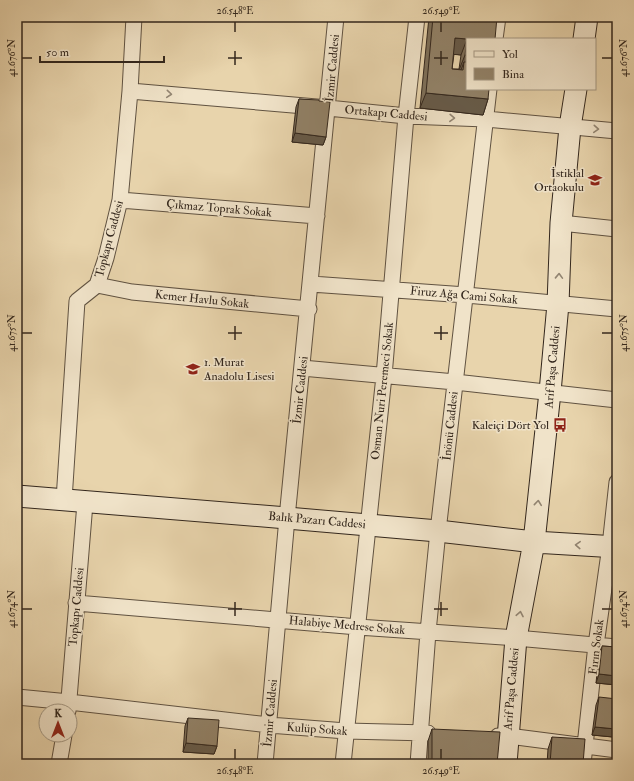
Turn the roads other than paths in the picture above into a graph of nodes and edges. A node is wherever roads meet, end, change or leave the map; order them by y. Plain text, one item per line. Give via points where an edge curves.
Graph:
1 (134, 17) edge
2 (336, 17) edge
3 (417, 17) edge
4 (498, 17) edge
5 (587, 17) edge
6 (495, 38) edge
7 (584, 38) edge
8 (130, 90) junction
9 (490, 90) edge
10 (576, 90) edge
11 (328, 108) junction
12 (406, 116) junction
13 (486, 119) junction
14 (570, 127) junction
15 (617, 130) edge
16 (120, 200) junction
17 (317, 216) junction
18 (561, 223) junction
19 (617, 229) edge
20 (311, 284) junction
21 (97, 285) junction
22 (391, 289) junction
23 (466, 295) junction
24 (558, 304) junction
25 (309, 309) junction
26 (617, 309) edge
27 (302, 368) junction
28 (384, 376) junction
29 (455, 382) junction
30 (550, 392) junction
31 (617, 400) edge
32 (617, 482) edge
33 (17, 496) edge
34 (64, 500) junction
35 (86, 503) junction
36 (287, 518) junction
37 (368, 525) junction
38 (438, 531) junction
39 (534, 542) junction
40 (614, 547) edge
41 (76, 602) junction
42 (278, 620) junction
43 (358, 627) junction
44 (428, 632) junction
45 (516, 638) junction
46 (596, 645) junction
47 (617, 647) edge
48 (17, 697) edge
49 (51, 703) edge
50 (68, 703) edge
51 (78, 707) edge
52 (269, 725) junction
53 (346, 731) junction
54 (420, 732) junction
55 (442, 734) edge
56 (486, 736) edge
57 (508, 736) junction
58 (63, 743) edge
59 (585, 746) junction
60 (617, 750) edge
61 (59, 764) edge
62 (265, 764) edge
63 (343, 764) edge
64 (418, 764) edge
65 (506, 764) edge
66 (584, 764) edge

1 - 8 street, Topkapı Caddesi
2 - 11 street, İzmir Caddesi
3 - 12 street, Osman Nuri Peremeci Sokak
4 - 6 street
5 - 7 street
8 -> 11 street, Ortakapı Caddesi
8 - 16 street, Topkapı Caddesi
9 - 13 street, İnönü Caddesi
10 - 14 street, Arif Paşa Caddesi
11 - 12 street, Ortakapı Caddesi
11 - 17 street, İzmir Caddesi
12 -> 13 street, Ortakapı Caddesi
12 - 22 street, Osman Nuri Peremeci Sokak
13 - 14 street, Ortakapı Caddesi
13 - 23 street, İnönü Caddesi
14 -> 15 street, Ortakapı Caddesi
14 - 18 street, Arif Paşa Caddesi
16 - 17 street, Çıkmaz Toprak Sokak
16 - 21 street, Topkapı Caddesi
17 - 20 street, İzmir Caddesi
18 - 19 street
24 -> 18 street, Arif Paşa Caddesi
20 - 22 street, Firuz Ağa Cami Sokak
20 - 25 street, İzmir Caddesi
21 - 25 street, Kemer Havlu Sokak via 132,292
21 - 34 street, Topkapı Caddesi via 77,301
22 - 23 street, Firuz Ağa Cami Sokak
22 - 28 street, Osman Nuri Peremeci Sokak
23 - 24 street, Firuz Ağa Cami Sokak
23 - 29 street, İnönü Caddesi
24 - 26 street, Firuz Ağa Cami Sokak
24 - 30 street, Arif Paşa Caddesi
25 - 27 street, İzmir Caddesi
27 - 28 street
27 - 36 street, İzmir Caddesi
28 - 29 street
28 - 37 street, Osman Nuri Peremeci Sokak
29 - 30 street
29 - 38 street, İnönü Caddesi
30 - 31 street
39 -> 30 street, Arif Paşa Caddesi
32 - 40 street, Fırın Sokak
33 - 34 street, Balık Pazarı Caddesi
34 - 35 street, Balık Pazarı Caddesi
35 - 36 street, Balık Pazarı Caddesi
35 - 41 street, Topkapı Caddesi
36 - 37 street, Balık Pazarı Caddesi
36 - 42 street, İzmir Caddesi
37 - 38 street, Balık Pazarı Caddesi
37 - 43 street, Osman Nuri Peremeci Sokak
38 - 39 street, Balık Pazarı Caddesi
38 - 44 street, İnönü Caddesi
40 -> 39 street, Balık Pazarı Caddesi
45 -> 39 street, Arif Paşa Caddesi
40 - 46 street, Fırın Sokak
41 - 42 street, Halabiye Medrese Sokak
41 - 50 street, Topkapı Caddesi
42 - 43 street, Halabiye Medrese Sokak
42 - 52 street, İzmir Caddesi
43 - 44 street, Halabiye Medrese Sokak
43 - 53 street, Osman Nuri Peremeci Sokak
44 - 45 street, Halabiye Medrese Sokak
44 - 54 street, İnönü Caddesi
45 - 46 street, Halabiye Medrese Sokak
45 - 57 street, Arif Paşa Caddesi
46 - 47 street, Halabiye Medrese Sokak
46 - 59 street, Fırın Sokak
48 - 49 street, Kulüp Sokak
51 - 52 street, Kulüp Sokak
52 - 53 street, Kulüp Sokak
52 - 62 street, İzmir Caddesi
53 - 54 street, Kulüp Sokak
53 - 63 street, Osman Nuri Peremeci Sokak
54 - 55 street, Kulüp Sokak
54 - 64 street, İnönü Caddesi
56 - 57 street
57 - 59 street
57 - 65 street, Arif Paşa Caddesi
58 - 61 street
59 - 60 street
59 - 66 street, Fırın Sokak

